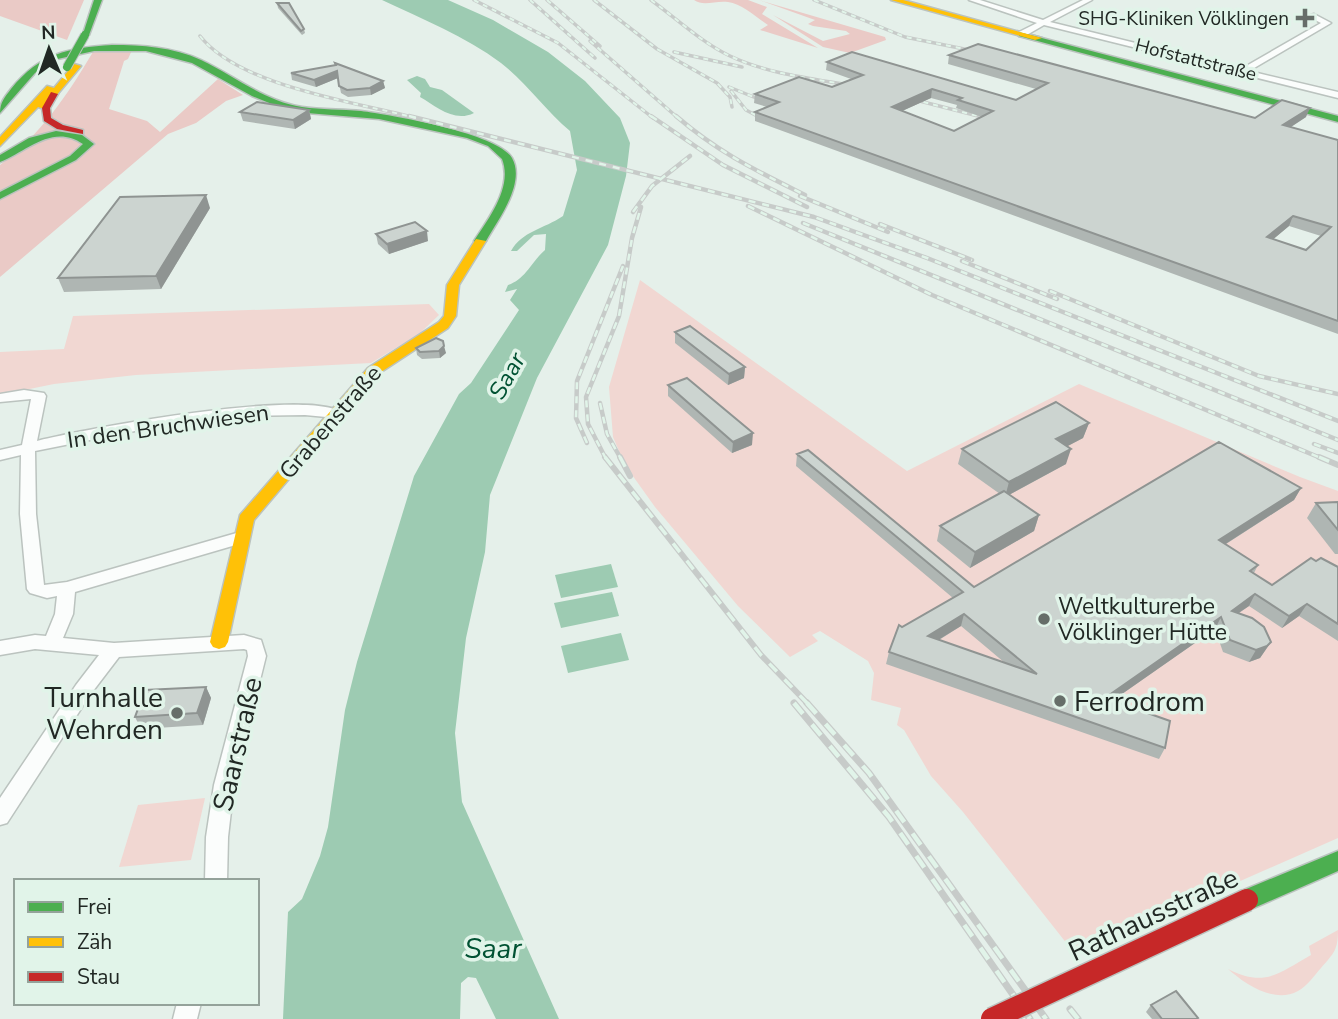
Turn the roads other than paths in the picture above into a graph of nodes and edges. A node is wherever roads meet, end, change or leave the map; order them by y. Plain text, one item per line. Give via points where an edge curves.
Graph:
1 (98, 0) edge
2 (107, 0) edge
3 (895, 0) edge
4 (973, 0) edge
5 (1088, 0) edge
6 (1311, 16) dead end
7 (1044, 23) junction
8 (90, 34) junction
9 (1021, 34) junction
10 (72, 66) junction
11 (1243, 71) junction
12 (54, 94) junction
13 (1338, 95) edge
14 (0, 110) edge
15 (1338, 120) edge
16 (0, 143) edge
17 (0, 153) edge
18 (0, 159) edge
19 (0, 196) edge
20 (0, 203) edge
21 (0, 398) edge
22 (337, 414) junction
23 (28, 450) junction
24 (0, 455) edge
25 (240, 538) junction
26 (67, 588) junction
27 (52, 642) junction
28 (219, 642) junction
29 (0, 648) edge
30 (114, 650) junction
31 (0, 816) edge
32 (1338, 861) edge
33 (216, 879) edge
34 (992, 1019) edge

1 - 8 main road
2 - 8 main road
3 - 9 main road
4 - 7 street, Hofstattstraße
5 - 7 street
6 - 11 street via 1327,23
7 - 9 street
7 - 11 street, Hofstattstraße
8 - 10 main road
9 - 15 main road
10 - 12 main road
10 - 16 main road
11 - 13 street, Hofstattstraße
12 - 17 main road
12 - 20 main road via 47,119 91,136 96,143 79,159
14 - 22 main road, Grabenstraße via 37,66 51,57 150,48 185,54 277,106 376,116 494,146 510,163 510,185 453,286 452,310 441,327 381,363
18 - 19 main road via 41,137 76,135 89,144 73,158
21 - 23 street via 40,396
22 - 23 street, In den Bruchwiesen via 242,412 56,441
22 - 25 main road, Grabenstraße via 253,509
23 - 24 street, In den Bruchwiesen
23 - 26 street via 28,514 36,589
25 - 26 street
25 - 28 main road, Grabenstraße
26 - 27 street via 61,625
27 - 29 street
27 - 30 street
28 - 30 street
28 - 33 street, Saarstraße via 255,645 257,656 224,785
30 - 31 street
32 - 34 main road, Rathausstraße, bridge

